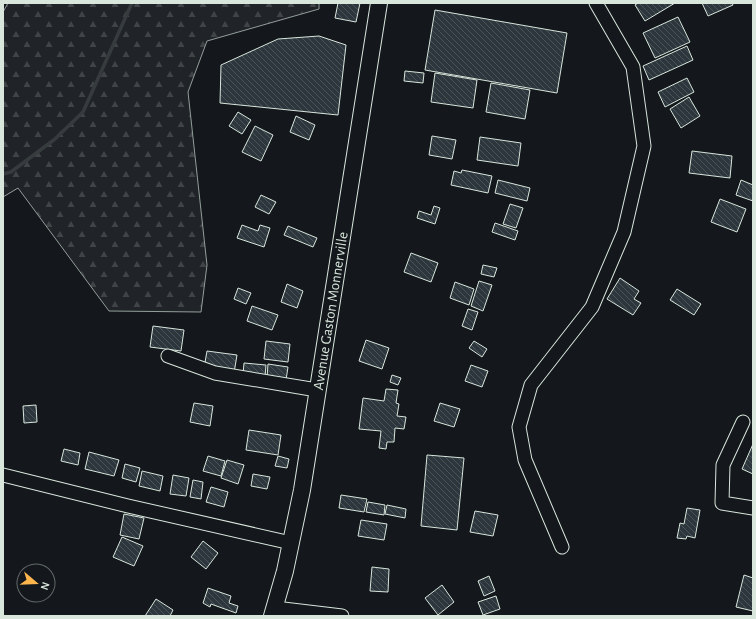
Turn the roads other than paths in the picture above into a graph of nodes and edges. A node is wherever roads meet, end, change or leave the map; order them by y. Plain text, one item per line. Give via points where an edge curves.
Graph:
1 (379, 3) edge
2 (596, 3) edge
3 (168, 356) dead end
4 (317, 390) junction
5 (743, 422) dead end
6 (3, 475) edge
7 (753, 508) edge
8 (291, 543) junction
9 (562, 547) dead end
10 (273, 612) edge
11 (342, 616) edge

1 - 4 main road, Avenue Gaston Monnerville
2 - 9 street via 633,67 644,146 624,232 592,307 531,385 519,427 525,460
3 - 4 street via 222,374
4 - 8 main road, Avenue Gaston Monnerville
5 - 7 street via 723,465 722,503
6 - 8 street
8 - 10 main road, Avenue Gaston Monnerville
10 - 11 street

